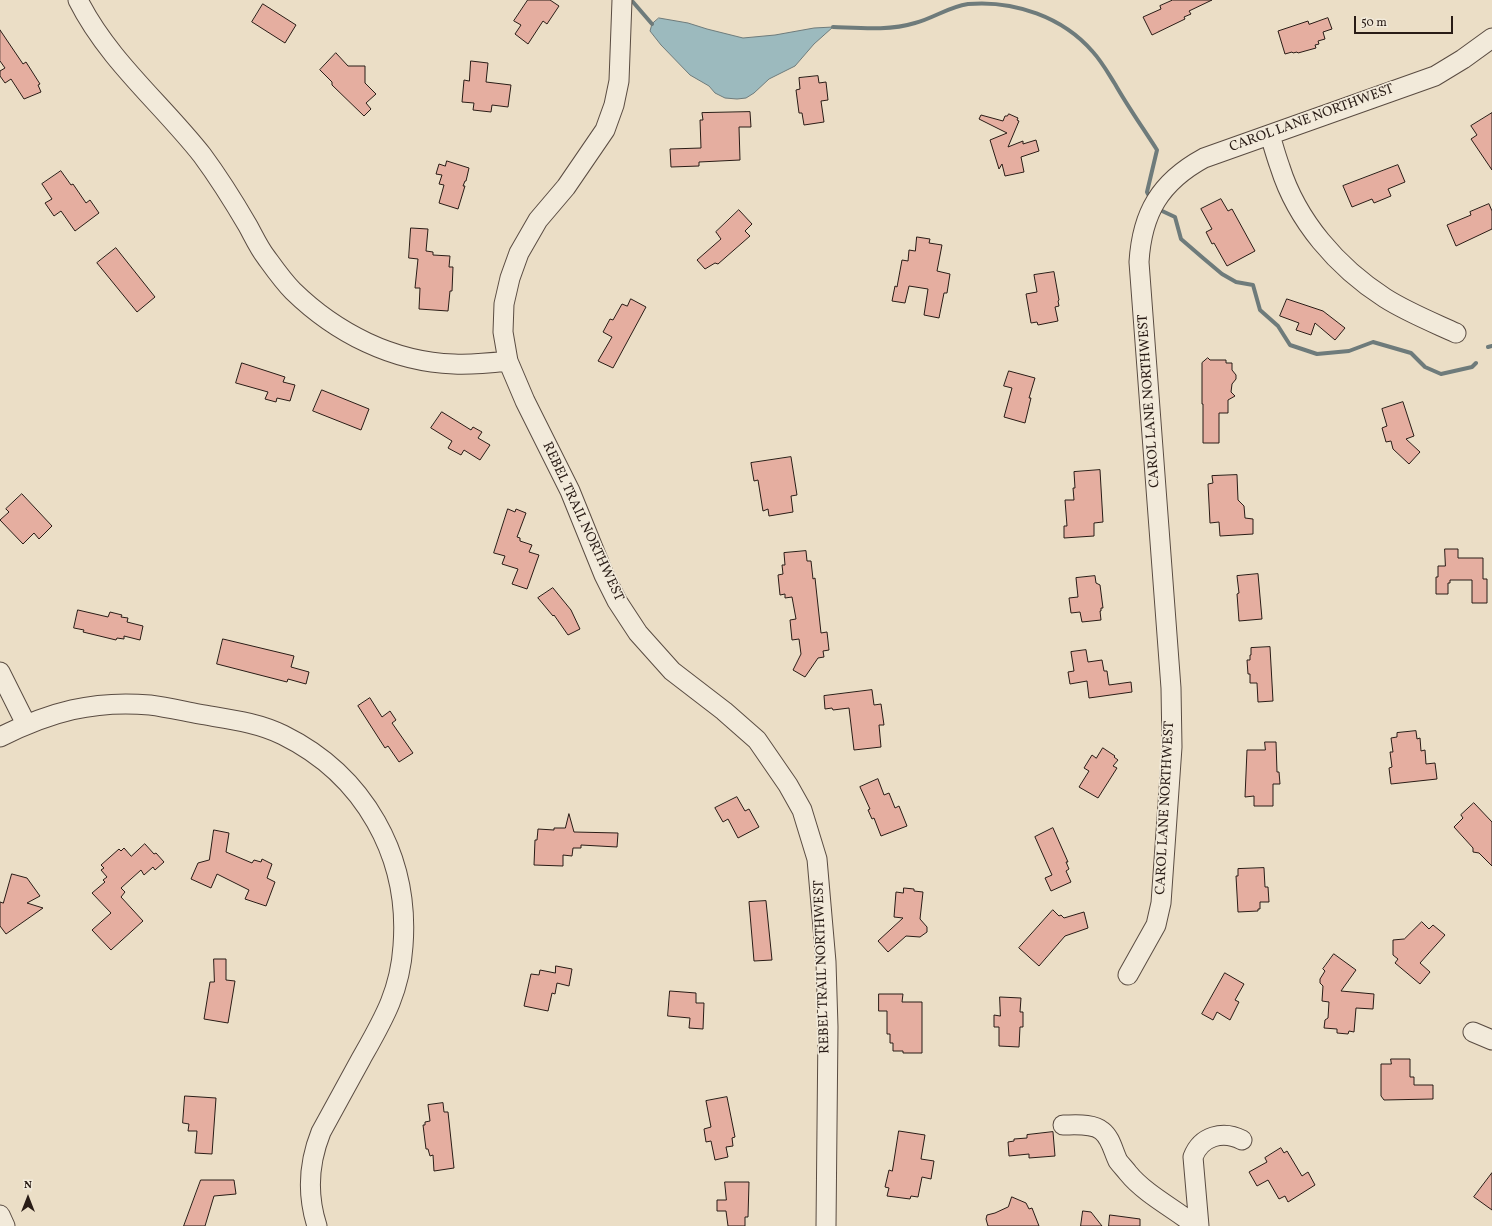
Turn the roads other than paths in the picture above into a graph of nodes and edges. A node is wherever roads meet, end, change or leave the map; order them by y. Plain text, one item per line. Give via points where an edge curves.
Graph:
1 (78, 0) edge
2 (622, 0) edge
3 (1492, 38) edge
4 (1270, 135) junction
5 (1456, 334) dead end
6 (508, 361) junction
7 (0, 672) edge
8 (26, 724) junction
9 (0, 737) edge
10 (1128, 974) dead end
11 (1473, 1032) dead end
12 (1492, 1040) edge
13 (1063, 1125) dead end
14 (1242, 1140) dead end
15 (0, 1215) edge
16 (5, 1226) edge
17 (317, 1226) edge
18 (826, 1226) edge
19 (1198, 1226) edge

1 - 6 street via 114,57 176,123 203,157 230,196 266,257 291,289 316,312 358,339 392,353 424,361 453,364
2 - 6 street, REBEL TRAIL NORTHWEST via 619,81 614,105 605,130 566,187 538,220 519,254 504,304 503,332
3 - 4 street, CAROL LANE NORTHWEST via 1435,76
4 - 5 street via 1280,168 1294,200 1312,230 1334,257 1360,281 1385,298
4 - 10 street, CAROL LANE NORTHWEST via 1204,158 1176,176 1154,204 1140,243 1139,262 1170,688 1172,747 1161,903 1156,925
6 - 18 street, REBEL TRAIL NORTHWEST via 570,492 617,601 638,633 672,671 757,740 802,810 817,859 826,962
7 - 8 street
8 - 9 street
8 - 17 street via 74,709 120,704 151,705 246,722 282,734 315,753 340,775 365,804 376,822 399,879 404,918 402,960 397,986 387,1013 316,1144 310,1182
11 - 12 street
13 - 19 street via 1085,1125 1102,1131 1129,1175
14 - 19 street via 1217,1135 1204,1140 1196,1149 1194,1157
15 - 16 street

